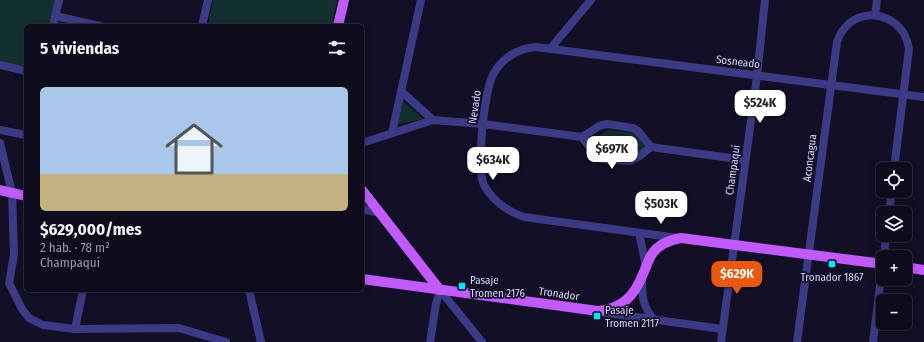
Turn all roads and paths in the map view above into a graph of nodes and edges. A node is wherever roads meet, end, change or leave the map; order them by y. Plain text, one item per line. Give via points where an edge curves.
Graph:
1 (59, 0) edge
2 (208, 0) edge
3 (344, 0) edge
4 (421, 0) edge
5 (591, 0) edge
6 (765, 0) edge
7 (877, 0) edge
8 (875, 15) junction
9 (55, 16) junction
10 (53, 24) edge
11 (91, 24) edge
12 (202, 24) edge
13 (338, 24) edge
14 (550, 49) junction
15 (0, 65) edge
16 (24, 70) edge
17 (757, 76) junction
18 (830, 85) junction
19 (401, 91) junction
20 (904, 95) junction
21 (924, 97) edge
22 (433, 120) junction
23 (483, 124) junction
24 (0, 130) edge
25 (392, 133) junction
26 (24, 135) edge
27 (582, 137) junction
28 (364, 141) edge
29 (0, 144) edge
30 (651, 147) junction
31 (745, 160) junction
32 (895, 162) edge
33 (0, 190) edge
34 (12, 193) junction
35 (364, 193) edge
36 (24, 196) edge
37 (364, 209) edge
38 (380, 213) junction
39 (639, 233) junction
40 (681, 238) junction
41 (734, 245) junction
42 (809, 255) junction
43 (876, 262) edge
44 (646, 266) junction
45 (912, 268) edge
46 (924, 270) edge
47 (642, 276) junction
48 (364, 279) edge
49 (880, 286) edge
50 (440, 290) junction
51 (83, 292) edge
52 (249, 292) edge
53 (598, 311) junction
54 (654, 320) junction
55 (75, 329) junction
56 (722, 329) junction
57 (226, 342) edge
58 (261, 342) edge
59 (430, 342) edge
60 (482, 342) edge
61 (721, 342) edge
62 (797, 342) edge
63 (873, 342) edge

1 - 9 street
2 - 12 street
3 - 13 main road
4 - 19 street
5 - 14 street
6 - 17 street, Champaquí
7 - 8 street
8 - 18 street, Aconcagua via 855,19 844,28 837,42
8 - 20 street via 889,20 904,33 909,49
9 - 10 street
9 - 11 street
14 - 17 street, Sosneado
14 - 23 street, Nevado via 523,48 501,64 489,84
15 - 16 street
17 - 18 street, Sosneado
17 - 31 street, Champaquí
18 - 20 street, Sosneado
18 - 42 street, Aconcagua
19 - 22 street
19 - 25 street
20 - 21 street, Sosneado
20 - 32 street
22 - 23 street
22 - 25 street
23 - 27 street
23 - 39 street, Nevado via 481,176 484,185 502,207 524,217
24 - 26 street
25 - 28 street
27 - 30 street via 603,124 633,128
27 - 30 street via 601,159 630,161
29 - 34 street
30 - 31 street
31 - 41 street, Champaquí
33 - 34 main road
34 - 36 main road
34 - 55 street via 14,255 9,283 22,309 30,318 43,325
35 - 38 main road
37 - 38 street
38 - 50 main road
39 - 40 street, Tronador
39 - 44 street
40 - 41 main road, Tronador
40 - 44 main road, Tronador via 656,249
41 - 42 main road, Tronador
41 - 56 street, Champaquí
42 - 43 main road, Tronador
42 - 62 street, Aconcagua
44 - 47 main road, Tronador
45 - 46 main road
47 - 53 main road, Tronador via 637,288 625,302
47 - 54 street, Tronador via 642,296 647,311
48 - 50 main road, Tronador
49 - 63 street
50 - 53 main road, Tronador
50 - 59 street
50 - 60 street
51 - 55 street
52 - 58 street
53 - 54 street
54 - 56 street
55 - 57 street via 179,328
56 - 61 street, Champaquí

